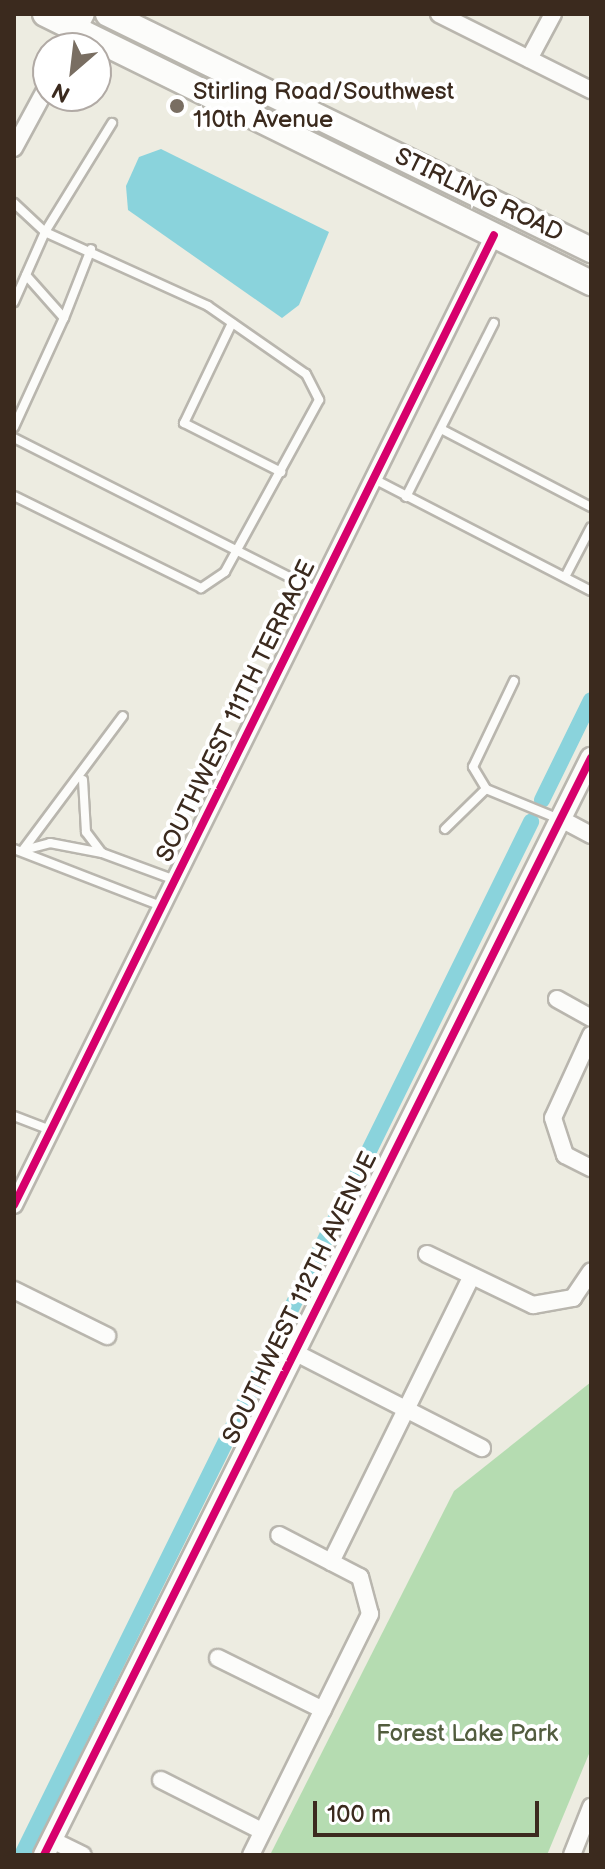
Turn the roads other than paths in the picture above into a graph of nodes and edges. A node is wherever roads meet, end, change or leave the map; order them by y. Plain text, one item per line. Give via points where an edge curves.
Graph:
1 (45, 14) edge
2 (108, 14) edge
3 (439, 14) edge
4 (553, 14) edge
5 (77, 31) edge
6 (529, 59) junction
7 (591, 90) edge
8 (33, 112) edge
9 (112, 123) dead end
10 (14, 148) edge
11 (14, 203) edge
12 (45, 232) junction
13 (494, 235) junction
14 (91, 249) junction
15 (591, 250) edge
16 (26, 275) junction
17 (591, 283) edge
18 (14, 302) edge
19 (64, 318) junction
20 (232, 323) junction
21 (494, 323) dead end
22 (14, 427) edge
23 (441, 429) junction
24 (14, 438) edge
25 (281, 472) junction
26 (373, 479) junction
27 (14, 496) edge
28 (406, 497) junction
29 (591, 507) edge
30 (591, 527) edge
31 (237, 552) junction
32 (565, 577) junction
33 (317, 591) junction
34 (591, 591) edge
35 (514, 681) dead end
36 (123, 716) dead end
37 (591, 758) edge
38 (84, 778) junction
39 (486, 789) junction
40 (561, 819) junction
41 (445, 829) dead end
42 (591, 835) edge
43 (19, 850) edge
44 (102, 853) junction
45 (175, 880) junction
46 (162, 906) junction
47 (557, 999) dead end
48 (591, 1018) edge
49 (591, 1035) edge
50 (14, 1116) edge
51 (51, 1130) junction
52 (591, 1168) edge
53 (14, 1205) edge
54 (427, 1254) dead end
55 (591, 1271) edge
56 (471, 1277) junction
57 (14, 1290) edge
58 (107, 1336) dead end
59 (296, 1353) junction
60 (404, 1408) junction
61 (482, 1448) dead end
62 (279, 1535) dead end
63 (331, 1562) junction
64 (218, 1658) dead end
65 (323, 1710) junction
66 (161, 1780) dead end
67 (591, 1807) edge
68 (262, 1831) junction
69 (48, 1847) edge
70 (83, 1855) edge
71 (251, 1855) edge
72 (572, 1855) edge

1 - 5 main road, STIRLING ROAD
2 - 15 main road, STIRLING ROAD
3 - 6 street
4 - 6 street
5 - 13 main road, STIRLING ROAD
6 - 7 street
8 - 10 street
9 - 12 lane
11 - 12 lane
12 - 14 lane
12 - 16 lane
13 - 17 main road, STIRLING ROAD
13 - 26 street, SOUTHWEST 111TH TERRACE
14 - 19 lane
14 - 20 lane
16 - 18 lane
16 - 19 lane
19 - 22 lane
20 - 25 lane via 316,383 319,400
20 - 25 lane via 184,423
21 - 23 lane
23 - 28 lane
23 - 29 lane
24 - 31 lane
25 - 31 lane
26 - 28 lane
26 - 33 street, SOUTHWEST 111TH TERRACE
27 - 31 lane via 201,588 225,572
28 - 32 lane
30 - 32 lane
31 - 33 lane
32 - 34 lane
33 - 45 street, SOUTHWEST 111TH TERRACE
35 - 39 lane via 473,767
36 - 38 lane
37 - 40 street, SOUTHWEST 112TH AVENUE
38 - 43 lane
38 - 44 lane via 81,811
39 - 40 lane
39 - 41 lane
40 - 42 street
40 - 59 street, SOUTHWEST 112TH AVENUE
43 - 44 lane via 50,843
43 - 46 lane
44 - 45 lane
45 - 46 street, SOUTHWEST 111TH TERRACE
46 - 51 street, SOUTHWEST 111TH TERRACE
47 - 48 street
49 - 52 street via 553,1118 565,1155
50 - 51 lane
51 - 53 street, SOUTHWEST 111TH TERRACE
54 - 56 street
55 - 56 street via 573,1298 533,1305
56 - 60 street
57 - 58 street
59 - 60 street
59 - 69 street, SOUTHWEST 112TH AVENUE
60 - 61 street
60 - 63 street
62 - 63 street
63 - 65 street via 360,1577 370,1593 370,1614
64 - 65 street
65 - 68 street
66 - 68 street
67 - 72 street
68 - 71 street
69 - 70 street

